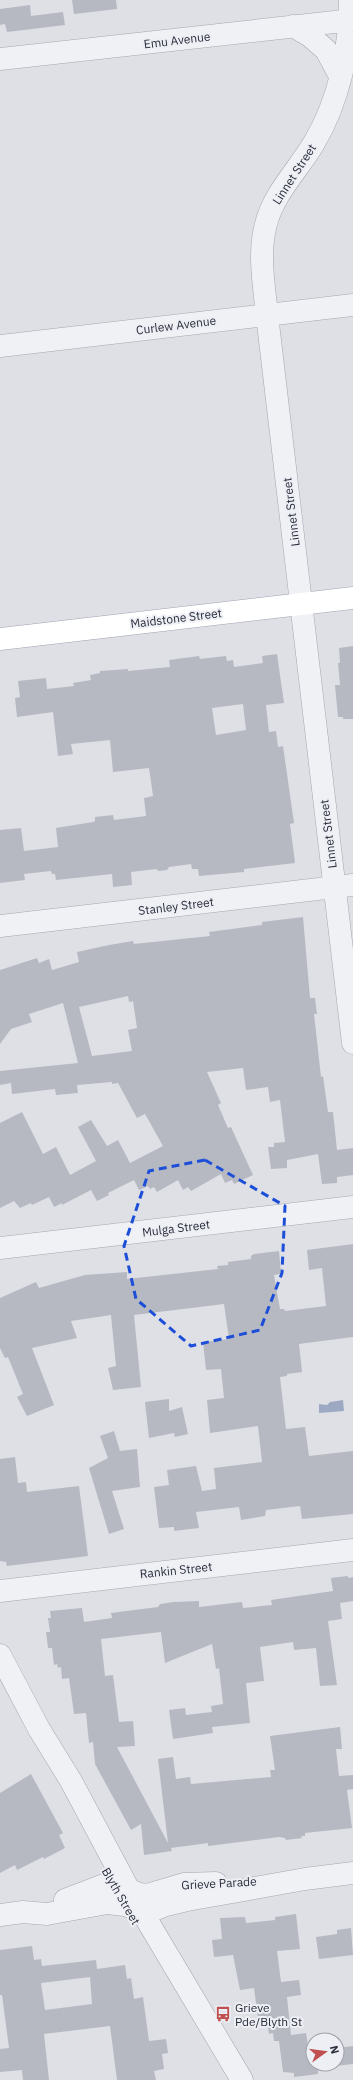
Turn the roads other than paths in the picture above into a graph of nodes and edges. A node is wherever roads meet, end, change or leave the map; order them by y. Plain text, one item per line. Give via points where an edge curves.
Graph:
1 (351, 13) edge
2 (293, 26) junction
3 (0, 60) edge
4 (340, 76) junction
5 (353, 305) edge
6 (267, 315) junction
7 (0, 346) edge
8 (353, 598) edge
9 (301, 604) junction
10 (0, 639) edge
11 (344, 886) edge
12 (0, 926) edge
13 (353, 1043) edge
14 (353, 1208) edge
15 (0, 1248) edge
16 (353, 1550) edge
17 (0, 1591) edge
18 (0, 1655) edge
19 (353, 1873) edge
20 (127, 1897) junction
21 (0, 1915) edge
22 (242, 2080) edge

1 - 2 street, Emu Avenue
1 - 4 street, Linnet Street
2 - 3 street, Emu Avenue
2 - 4 street via 326,50
4 - 6 street, Linnet Street via 324,124 314,143 284,185 266,223 262,256
5 - 6 street, Curlew Avenue
6 - 7 street, Curlew Avenue
6 - 9 street, Linnet Street
8 - 9 main road, Maidstone Street
9 - 10 main road, Maidstone Street
9 - 11 street, Linnet Street
11 - 12 street, Stanley Street
11 - 13 street, Linnet Street
14 - 15 street, Mulga Street
16 - 17 street, Rankin Street
18 - 20 street, Blyth Street via 39,1729 71,1781
19 - 20 street, Grieve Parade via 305,1879 184,1884 147,1895
20 - 21 street via 98,1886 78,1896 23,1912
20 - 22 street, Blyth Street

